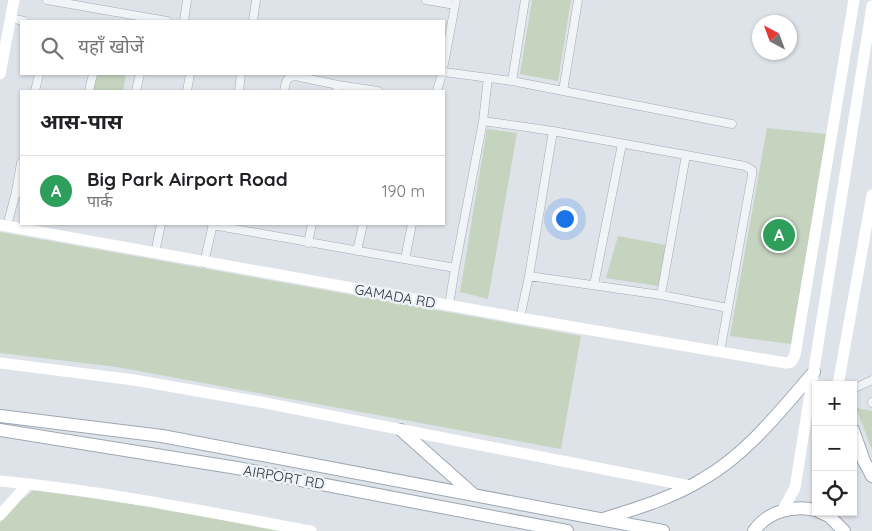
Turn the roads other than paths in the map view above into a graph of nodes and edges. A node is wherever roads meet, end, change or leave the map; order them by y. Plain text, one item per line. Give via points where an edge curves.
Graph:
1 (14, 0) edge
2 (47, 0) edge
3 (187, 0) edge
4 (256, 0) edge
5 (426, 0) edge
6 (524, 0) edge
7 (578, 0) edge
8 (854, 0) edge
9 (455, 3) edge
10 (872, 6) edge
11 (10, 18) junction
12 (20, 20) edge
13 (161, 20) edge
14 (184, 20) edge
15 (253, 20) edge
16 (845, 55) junction
17 (445, 58) edge
18 (445, 73) edge
19 (0, 74) edge
20 (39, 75) edge
21 (93, 75) edge
22 (140, 75) edge
23 (190, 75) edge
24 (241, 75) edge
25 (442, 75) edge
26 (861, 77) junction
27 (488, 78) junction
28 (512, 82) junction
29 (337, 88) edge
30 (35, 90) edge
31 (89, 90) edge
32 (136, 90) edge
33 (187, 90) edge
34 (238, 90) edge
35 (284, 90) edge
36 (364, 90) edge
37 (438, 90) edge
38 (563, 91) junction
39 (483, 121) junction
40 (732, 124) dead end
41 (553, 132) junction
42 (622, 144) junction
43 (686, 155) junction
44 (20, 173) edge
45 (18, 192) edge
46 (872, 195) edge
47 (161, 225) edge
48 (212, 225) edge
49 (217, 225) edge
50 (262, 225) edge
51 (312, 225) edge
52 (363, 225) edge
53 (412, 225) edge
54 (4, 226) edge
55 (260, 234) junction
56 (308, 243) junction
57 (357, 251) junction
58 (155, 253) junction
59 (405, 259) junction
60 (204, 263) junction
61 (456, 268) junction
62 (529, 276) junction
63 (594, 285) junction
64 (661, 295) junction
65 (449, 305) junction
66 (728, 308) junction
67 (520, 318) junction
68 (720, 352) junction
69 (0, 363) edge
70 (814, 372) junction
71 (872, 380) edge
72 (839, 381) edge
73 (857, 387) edge
74 (0, 416) edge
75 (0, 430) edge
76 (401, 430) junction
77 (857, 441) edge
78 (872, 476) edge
79 (0, 481) edge
80 (28, 484) junction
81 (690, 486) junction
82 (474, 496) junction
83 (782, 510) junction
84 (812, 510) edge
85 (0, 515) edge
86 (829, 516) edge
87 (601, 520) junction
88 (535, 525) junction
89 (311, 531) edge
90 (517, 531) edge
91 (568, 531) edge
92 (663, 531) edge
93 (754, 531) edge
94 (844, 531) edge

1 - 11 street
2 - 13 street
3 - 14 street
4 - 15 street
5 - 9 street
6 - 28 street
7 - 38 street
8 - 16 street
9 - 17 street
10 - 26 street
11 - 12 street
11 - 19 street
16 - 26 street
16 - 68 street, GAMADA RD via 795,355 791,362 786,363
18 - 27 street
20 - 30 street
21 - 31 street
22 - 32 street
23 - 33 street
24 - 34 street
25 - 37 street
26 - 70 street
27 - 28 street
27 - 39 street
28 - 38 street
29 - 35 street via 289,76
29 - 36 street
38 - 40 street
39 - 41 street
39 - 61 street
41 - 42 street
41 - 62 street
42 - 43 street
42 - 63 street
43 - 64 street
43 - 66 street via 752,170
44 - 45 street
45 - 54 street
46 - 72 street
47 - 58 street
48 - 60 street
49 - 55 street
50 - 55 street
51 - 56 street
52 - 57 street
53 - 59 street
54 - 58 street, GAMADA RD
55 - 56 street
56 - 57 street
57 - 59 street
58 - 60 street, GAMADA RD
59 - 61 street
60 - 65 street, GAMADA RD
61 - 65 street
62 - 63 street
62 - 67 street
63 - 64 street
64 - 66 street
65 - 67 street, GAMADA RD
66 - 68 street
67 - 68 street, GAMADA RD
69 - 76 street via 134,380
70 - 81 main road via 740,452
70 - 83 street via 795,488
71 - 73 street
74 - 82 main road via 162,436
75 - 88 main road, AIRPORT RD via 237,468
76 - 81 street
76 - 82 main road
77 - 78 main road
79 - 80 street
80 - 85 street
80 - 89 street via 164,504
81 - 87 main road via 663,500
82 - 87 main road
83 - 84 main road
83 - 93 main road via 768,517
86 - 94 main road
87 - 92 main road
88 - 90 main road
88 - 91 main road, AIRPORT RD

